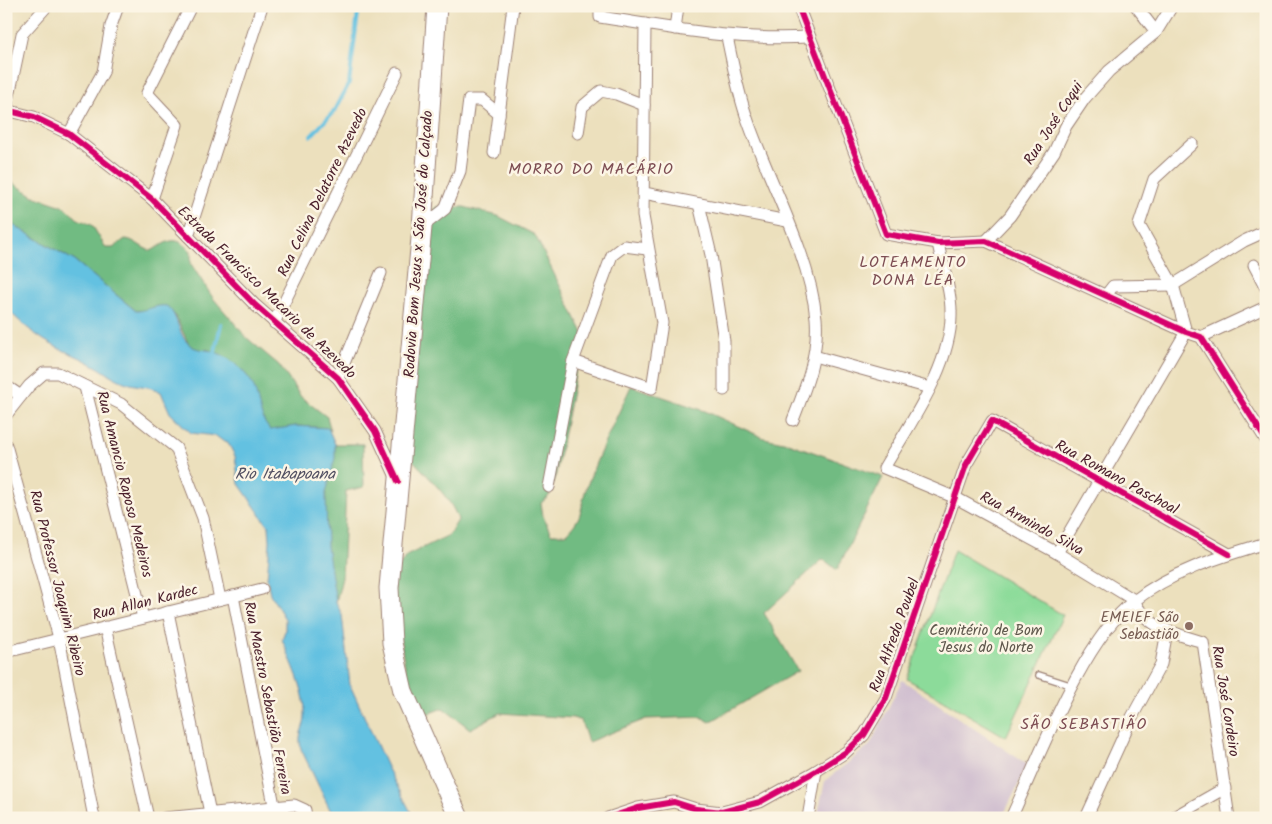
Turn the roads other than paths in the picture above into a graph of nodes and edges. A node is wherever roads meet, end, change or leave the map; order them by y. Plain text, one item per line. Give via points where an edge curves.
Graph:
1 (47, 6) edge
2 (118, 6) edge
3 (191, 6) edge
4 (262, 6) edge
5 (437, 6) edge
6 (513, 6) edge
7 (678, 6) edge
8 (798, 6) edge
9 (1136, 6) edge
10 (1172, 6) edge
11 (600, 12) edge
12 (645, 24) junction
13 (675, 29) junction
14 (1156, 32) junction
15 (727, 37) junction
16 (808, 37) junction
17 (397, 73) dead end
18 (644, 105) junction
19 (6, 110) edge
20 (499, 114) junction
21 (578, 133) dead end
22 (69, 134) junction
23 (1192, 144) dead end
24 (494, 153) dead end
25 (644, 194) junction
26 (152, 199) junction
27 (699, 204) junction
28 (788, 221) junction
29 (422, 227) junction
30 (1266, 230) edge
31 (188, 236) junction
32 (986, 241) junction
33 (938, 243) junction
34 (647, 250) junction
35 (1254, 265) dead end
36 (381, 273) dead end
37 (1173, 285) junction
38 (1266, 288) edge
39 (1106, 295) junction
40 (1266, 307) edge
41 (274, 323) junction
42 (1186, 332) junction
43 (1201, 337) junction
44 (814, 356) junction
45 (573, 360) junction
46 (338, 378) junction
47 (6, 386) edge
48 (85, 387) junction
49 (930, 388) junction
50 (724, 390) dead end
51 (21, 396) junction
52 (6, 415) edge
53 (793, 420) dead end
54 (992, 421) joint
55 (1266, 440) edge
56 (6, 445) edge
57 (398, 481) junction
58 (1098, 481) junction
59 (549, 487) dead end
60 (956, 498) junction
61 (1266, 544) edge
62 (1058, 553) junction
63 (1229, 554) junction
64 (262, 589) dead end
65 (233, 596) junction
66 (220, 599) junction
67 (1134, 600) junction
68 (168, 612) junction
69 (143, 618) junction
70 (105, 627) junction
71 (1168, 631) junction
72 (59, 638) junction
73 (6, 652) edge
74 (1040, 675) dead end
75 (1073, 686) junction
76 (816, 771) junction
77 (1225, 788) junction
78 (274, 805) junction
79 (210, 812) junction
80 (306, 814) edge
81 (721, 815) edge
82 (94, 818) edge
83 (148, 818) edge
84 (165, 818) edge
85 (459, 818) edge
86 (608, 818) edge
87 (808, 818) edge
88 (1011, 818) edge
89 (1086, 818) edge
90 (1172, 818) edge
91 (1229, 818) edge

1 - 19 street via 22,34
2 - 22 street via 103,72
3 - 26 street via 147,93 177,125
4 - 31 street
5 - 29 main road, Rodovia Bom Jesus x São José do Calçado
6 - 20 street
7 - 13 street
8 - 16 street
9 - 14 street
10 - 14 street, Rua José Coqui
11 - 12 street
12 - 13 street
12 - 18 street
13 - 15 street
14 - 32 street, Rua José Coqui via 1109,71 1085,98 1066,126 1054,152 1010,216
15 - 16 street
15 - 28 street via 748,120
16 - 33 street via 886,234
17 - 41 street, Rua Celina Delatorre Azevedo
18 - 21 street via 601,91 582,106
18 - 25 street
19 - 22 street, Estrada Francisco Macario de Azevedo via 34,116
20 - 24 street
20 - 29 street via 482,100 469,100 460,171 445,209
22 - 26 street, Estrada Francisco Macario de Azevedo
23 - 37 street via 1154,179 1139,225
25 - 27 street
25 - 34 street
26 - 31 street, Estrada Francisco Macario de Azevedo
27 - 28 street
27 - 50 street via 711,255 724,341
28 - 44 street via 810,282 816,319
29 - 57 main road, Rodovia Bom Jesus x São José do Calçado
30 - 37 street
31 - 41 street, Estrada Francisco Macario de Azevedo
32 - 33 street
32 - 39 street
33 - 49 street via 951,310 949,339
34 - 45 street via 624,246 612,255
34 - 45 street via 662,323 652,388
35 - 38 street
36 - 46 street
37 - 39 street via 1113,286
37 - 42 street
39 - 42 street
40 - 43 street
41 - 46 street, Estrada Francisco Macario de Azevedo
42 - 43 street
42 - 58 street
43 - 55 street
44 - 49 street
44 - 53 street via 809,380
45 - 59 street
46 - 57 street, Estrada Francisco Macario de Azevedo via 375,431
47 - 51 street
48 - 51 street via 58,373 44,373
48 - 66 street via 121,404 176,448 203,518
48 - 69 street, Rua Amancio Raposo Medeiros
49 - 60 street, Rua Armindo Silva via 884,468
51 - 52 street
54 - 58 street, Rua Romano Paschoal
54 - 60 street, Rua Alfredo Poubel via 966,466
56 - 72 street, Rua Professor Joaquim Ribeiro
57 - 85 main road, Rodovia Bom Jesus x São José do Calçado via 389,588 392,643 403,691
58 - 62 street
58 - 63 street, Rua Romano Paschoal
60 - 62 street, Rua Armindo Silva
60 - 76 street, Rua Alfredo Poubel via 886,698 864,735 846,752
61 - 63 street
62 - 67 street, Rua Armindo Silva
63 - 67 street via 1188,569
64 - 65 street, Rua Allan Kardec
65 - 66 street, Rua Allan Kardec
65 - 78 street, Rua Maestro Sebastião Ferreira
66 - 68 street, Rua Allan Kardec
67 - 71 street, Rua José Cordeiro via 1138,612
67 - 75 street via 1097,643
68 - 69 street, Rua Allan Kardec
68 - 79 street
69 - 70 street, Rua Allan Kardec
70 - 72 street, Rua Allan Kardec
70 - 83 street
71 - 77 street, Rua José Cordeiro via 1203,642
71 - 89 street via 1161,664 1132,717
72 - 73 street, Rua Allan Kardec
72 - 82 street, Rua Professor Joaquim Ribeiro
74 - 75 lane
75 - 88 street
76 - 81 street, Rua Alfredo Poubel via 760,802
76 - 87 street
77 - 90 street
77 - 91 street, Rua José Cordeiro
78 - 79 street
78 - 80 street via 294,805
79 - 84 street
81 - 86 street, Rua Alfredo Poubel via 674,802 638,808

